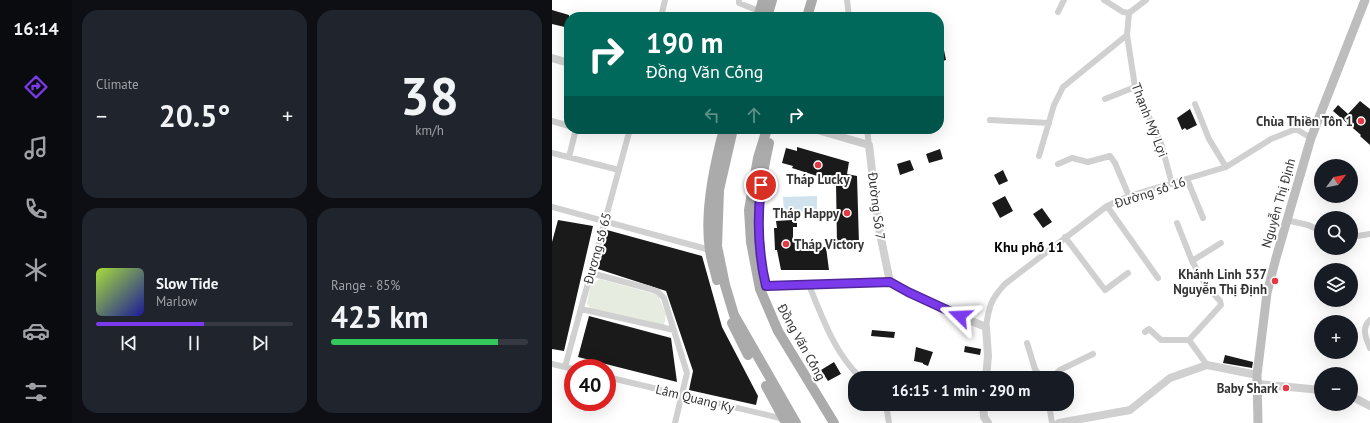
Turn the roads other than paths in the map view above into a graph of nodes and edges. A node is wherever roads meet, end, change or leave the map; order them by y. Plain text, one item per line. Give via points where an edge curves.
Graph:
1 (665, 0) edge
2 (738, 0) edge
3 (763, 0) edge
4 (772, 0) edge
5 (806, 0) edge
6 (812, 0) edge
7 (847, 0) edge
8 (1064, 0) edge
9 (1104, 0) edge
10 (1146, 0) edge
11 (1365, 0) edge
12 (662, 12) edge
13 (757, 12) edge
14 (763, 12) edge
15 (765, 12) edge
16 (802, 12) edge
17 (808, 12) edge
18 (848, 12) edge
19 (1058, 12) dead end
20 (1129, 13) junction
21 (1127, 35) junction
22 (552, 58) edge
23 (564, 62) edge
24 (1135, 87) junction
25 (1105, 99) dead end
26 (1195, 104) dead end
27 (990, 120) dead end
28 (552, 122) edge
29 (1049, 123) junction
30 (564, 125) edge
31 (575, 134) edge
32 (629, 134) edge
33 (723, 134) edge
34 (732, 134) edge
35 (765, 134) edge
36 (771, 134) edge
37 (831, 134) edge
38 (868, 134) edge
39 (1311, 138) junction
40 (869, 145) junction
41 (552, 153) edge
42 (1038, 156) dead end
43 (569, 157) junction
44 (1058, 164) dead end
45 (1226, 167) junction
46 (619, 170) junction
47 (1187, 179) junction
48 (1172, 184) junction
49 (1130, 196) junction
50 (1107, 206) junction
51 (552, 207) edge
52 (1203, 218) dead end
53 (605, 220) junction
54 (1286, 220) junction
55 (1177, 223) dead end
56 (1314, 228) edge
57 (1370, 234) edge
58 (1358, 236) edge
59 (1065, 237) junction
60 (1220, 243) dead end
61 (710, 250) junction
62 (1192, 261) junction
63 (590, 273) junction
64 (1128, 273) dead end
65 (1158, 278) dead end
66 (890, 282) junction
67 (766, 286) junction
68 (809, 286) junction
69 (581, 309) junction
70 (1370, 320) edge
71 (986, 327) junction
72 (674, 330) junction
73 (1145, 332) dead end
74 (1189, 340) junction
75 (1027, 343) dead end
76 (1370, 348) edge
77 (1092, 354) dead end
78 (567, 359) edge
79 (552, 364) edge
80 (1207, 365) junction
81 (564, 367) edge
82 (854, 371) edge
83 (987, 371) edge
84 (1036, 371) edge
85 (1059, 371) edge
86 (616, 379) edge
87 (1257, 379) junction
88 (1314, 389) edge
89 (683, 394) junction
90 (1358, 400) edge
91 (1370, 406) edge
92 (887, 411) edge
93 (984, 411) edge
94 (1050, 411) edge
95 (789, 420) edge
96 (1070, 422) edge
97 (675, 423) edge
98 (834, 423) edge
99 (839, 423) edge
100 (889, 423) edge
101 (988, 423) edge
102 (1052, 423) edge
103 (1059, 423) edge
104 (1258, 423) edge

1 - 12 street
2 - 13 street via 739,3
3 - 14 main road
4 - 15 main road
5 - 16 main road
6 - 17 main road
7 - 18 street
8 - 19 street
9 - 20 street
10 - 20 street
11 - 39 main road, Nguyễn Thị Định
20 - 21 street, Thạnh Mỹ Lợi
21 - 24 street, Thạnh Mỹ Lợi
21 - 29 street via 1063,87
22 - 23 street
24 - 25 street
24 - 48 street, Thạnh Mỹ Lợi via 1161,143
26 - 45 street via 1209,139
27 - 29 street
28 - 30 street
29 - 42 street
31 - 43 street
32 - 46 street, Đương số 65
33 - 61 main road via 712,183
34 - 95 main road via 718,190 717,246 734,315
35 - 98 main road, Đồng Văn Cống via 758,158 749,210 751,242 760,289 778,330
36 - 67 main road, Đồng Văn Cống via 763,169 758,216 760,252
37 - 40 street
38 - 40 street, Đường Số 7
39 - 45 street, Đường số 16 via 1296,129 1271,139
39 - 54 main road, Nguyễn Thị Định
40 - 66 street, Đường Số 7 via 878,224
41 - 43 street
43 - 46 street
44 - 49 street via 1072,158 1088,162 1110,156
45 - 47 street, Đường số 16
46 - 53 street, Đương số 65
47 - 48 street, Đường số 16
47 - 52 street
48 - 49 street, Đường số 16
49 - 50 street, Đường số 16
50 - 59 street, Đường số 16
50 - 65 street
51 - 53 street
53 - 61 street
53 - 63 street, Đương số 65
54 - 56 street
54 - 87 main road, Nguyễn Thị Định via 1267,293
55 - 62 street
57 - 58 street
59 - 64 street via 1104,290
59 - 71 street, Đường số 16 via 1004,284 993,297 988,309
60 - 62 street
61 - 95 main road via 724,306 738,337
62 - 74 street via 1221,306
63 - 69 street, Đương số 65
63 - 72 street via 658,292 664,298
66 - 68 street
66 - 71 street via 944,310
67 - 68 street
67 - 99 main road, Đồng Văn Cống via 789,339
68 - 82 street via 838,348
69 - 72 street
69 - 78 street, Đương số 65
70 - 76 street via 1365,334
71 - 83 street, Đường số 16
72 - 89 street via 688,373
73 - 74 street via 1149,329 1160,340
74 - 80 street
75 - 84 street
77 - 85 street
79 - 81 street
80 - 87 street
80 - 96 street via 1170,378 1130,410
86 - 89 street, Lâm Quang Ky
87 - 88 street
87 - 104 main road, Nguyễn Thị Định
89 - 95 street, Lâm Quang Ky
89 - 97 street
90 - 91 street
92 - 100 street
93 - 101 street
94 - 102 street
96 - 103 street

